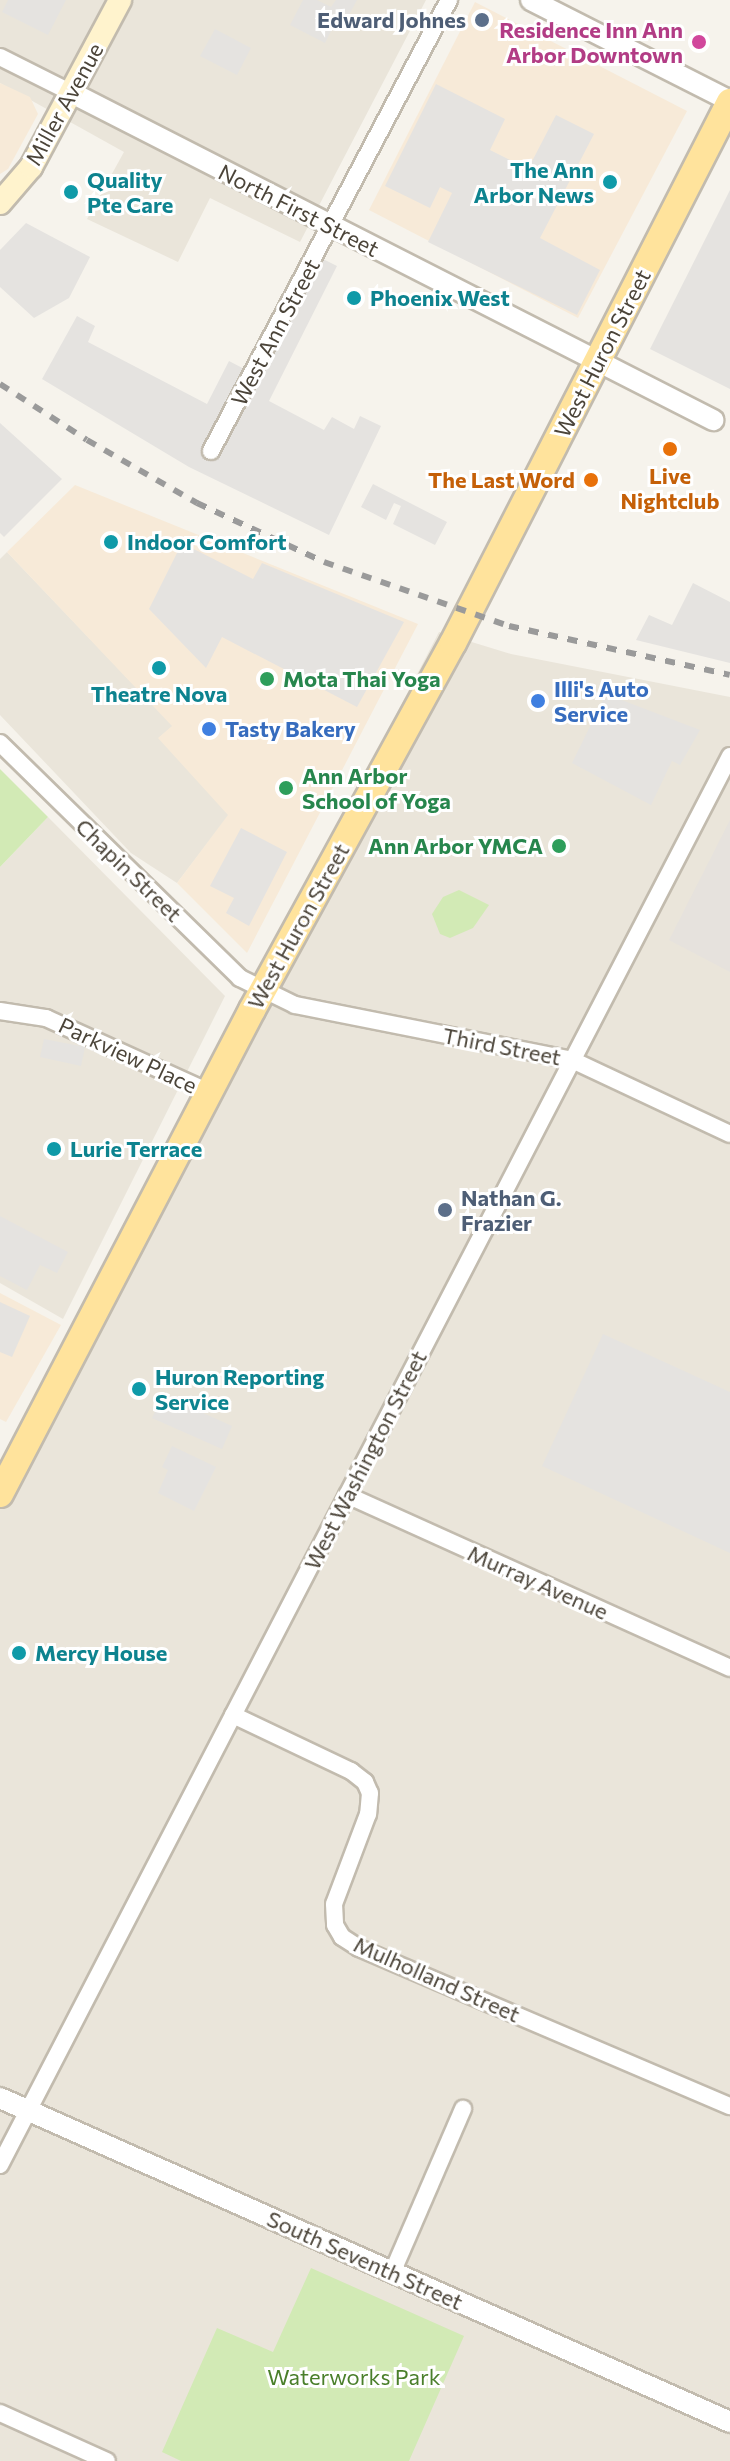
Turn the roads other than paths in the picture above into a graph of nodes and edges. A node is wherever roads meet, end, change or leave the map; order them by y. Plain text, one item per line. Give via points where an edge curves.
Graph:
1 (120, 0) edge
2 (449, 0) edge
3 (531, 0) edge
4 (0, 57) edge
5 (72, 93) junction
6 (730, 102) edge
7 (0, 203) edge
8 (330, 226) junction
9 (599, 362) junction
10 (713, 420) dead end
11 (211, 451) dead end
12 (0, 743) edge
13 (730, 756) edge
14 (263, 991) junction
15 (0, 1011) edge
16 (572, 1060) junction
17 (209, 1092) junction
18 (730, 1134) edge
19 (0, 1494) edge
20 (347, 1495) junction
21 (730, 1668) edge
22 (233, 1715) junction
23 (0, 2098) edge
24 (730, 2106) edge
25 (463, 2109) dead end
26 (28, 2111) junction
27 (0, 2165) edge
28 (392, 2273) junction
29 (0, 2413) edge
30 (730, 2422) edge
31 (107, 2461) edge

1 - 5 main road, Miller Avenue
2 - 8 street, West Ann Street
3 - 6 street
4 - 5 street, North First Street
5 - 7 main road, Miller Avenue via 31,167
5 - 8 street, North First Street
6 - 9 main road, West Huron Street
8 - 9 street, North First Street
8 - 11 street, West Ann Street
9 - 10 street, North First Street
9 - 14 main road, West Huron Street
12 - 14 street, Chapin Street via 240,978
13 - 16 street, West Washington Street
14 - 16 street, Third Street via 295,1005
14 - 17 main road, West Huron Street
15 - 17 street, Parkview Place via 46,1018
16 - 18 street, Third Street
16 - 20 street, West Washington Street
17 - 19 main road, West Huron Street
20 - 21 street, Murray Avenue
20 - 22 street, West Washington Street
22 - 24 street, Mulholland Street via 365,1782 368,1814 334,1904 342,1937
22 - 26 street, West Washington Street
23 - 26 street, South Seventh Street
25 - 28 street
26 - 27 street, West Washington Street
26 - 28 street, South Seventh Street
28 - 30 street, South Seventh Street
29 - 31 street

